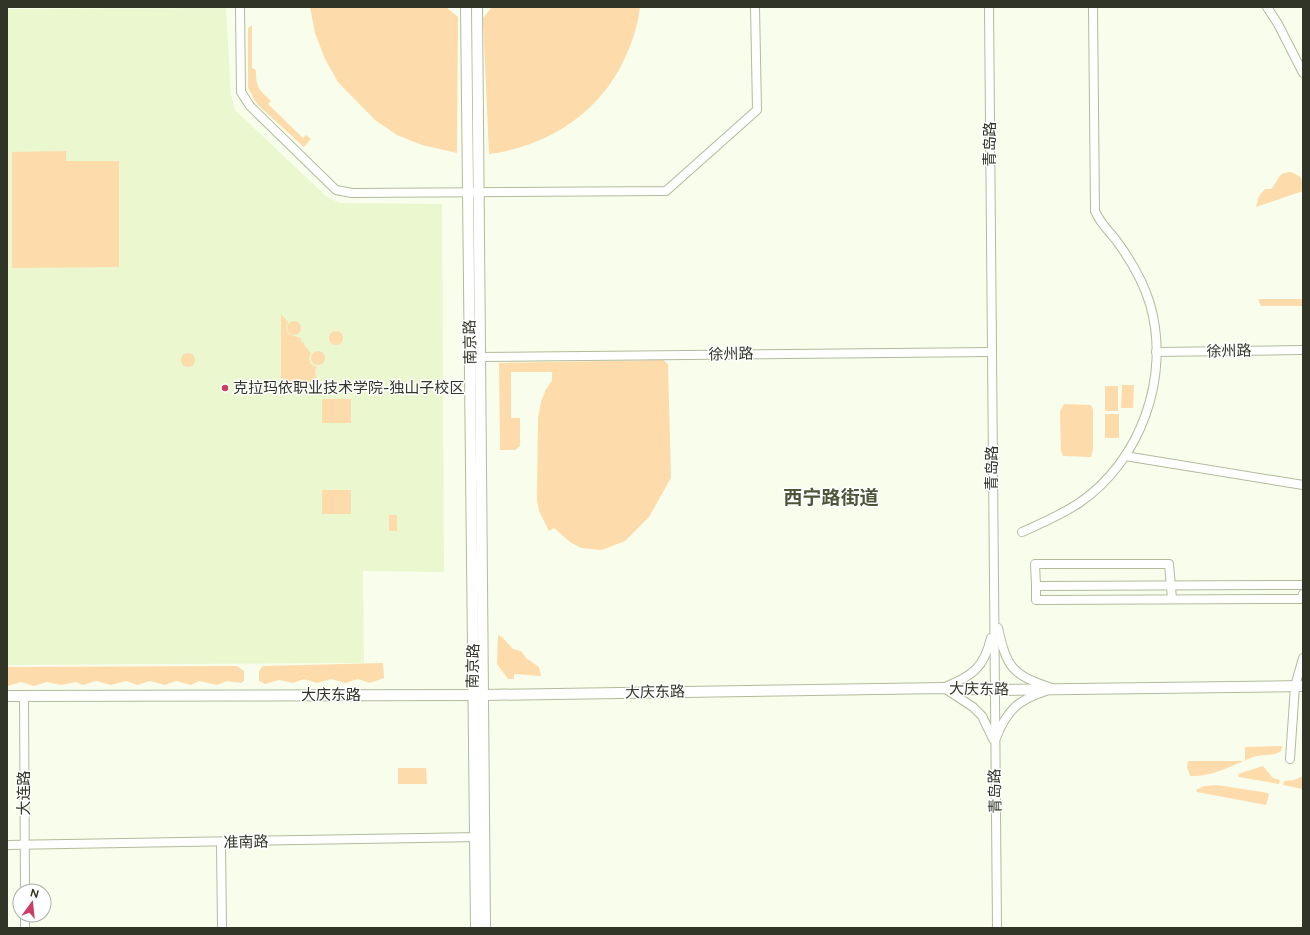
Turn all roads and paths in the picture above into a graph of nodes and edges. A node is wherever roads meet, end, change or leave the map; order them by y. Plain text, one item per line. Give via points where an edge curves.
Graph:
1 (240, 7) edge
2 (466, 7) edge
3 (477, 7) edge
4 (755, 7) edge
5 (988, 7) edge
6 (1093, 7) edge
7 (1267, 7) edge
8 (1303, 73) edge
9 (473, 192) junction
10 (1303, 350) edge
11 (992, 352) junction
12 (1156, 352) junction
13 (475, 357) junction
14 (1125, 456) junction
15 (1303, 485) edge
16 (1022, 532) dead end
17 (1098, 585) junction
18 (1172, 585) junction
19 (1303, 585) edge
20 (1036, 586) junction
21 (1261, 586) junction
22 (1303, 594) edge
23 (1098, 599) junction
24 (1172, 599) junction
25 (1261, 599) junction
26 (994, 613) junction
27 (1303, 658) edge
28 (1299, 686) edge
29 (944, 688) junction
30 (1054, 689) junction
31 (994, 690) junction
32 (473, 695) junction
33 (7, 696) edge
34 (24, 696) junction
35 (484, 699) junction
36 (995, 742) junction
37 (1290, 759) dead end
38 (480, 837) junction
39 (220, 842) junction
40 (24, 844) junction
41 (7, 845) edge
42 (25, 883) edge
43 (222, 928) edge
44 (476, 928) edge
45 (485, 928) edge
46 (997, 928) edge

1 - 9 street via 241,92 250,106 336,190 352,193
2 - 9 main road, 南京路
3 - 9 main road, 南京路
4 - 9 street via 757,110 666,191
5 - 11 street, 青岛路
6 - 12 street via 1095,211 1098,220 1129,257 1139,278 1150,304
7 - 8 street
9 - 13 main road, 南京路
10 - 12 street, 徐州路
11 - 13 street, 徐州路
11 - 26 street, 青岛路
12 - 14 street via 1153,391 1146,415
13 - 32 main road, 南京路
13 - 35 main road, 南京路
14 - 15 street
14 - 16 street via 1101,485 1080,502 1055,518
17 - 18 street
17 - 20 street
17 - 23 street
18 - 20 street via 1169,564 1035,564
18 - 21 street
18 - 24 street
19 - 21 street
20 - 23 street via 1036,600
21 - 25 street
22 - 25 street via 1301,599
23 - 24 street
24 - 25 street
26 - 29 street via 991,639 981,665 972,674
26 - 30 street via 1005,656 1011,667 1033,682
26 - 31 street, 青岛路
27 - 28 street
28 - 30 main road, 大庆东路
28 - 37 street
29 - 31 main road, 大庆东路
29 - 35 main road, 大庆东路
29 - 36 street via 982,716
30 - 31 main road, 大庆东路
30 - 36 street via 1028,697 1016,704 1000,728
31 - 36 street, 青岛路
32 - 34 main road, 大庆东路
32 - 35 main road, 大庆东路
32 - 38 main road, 南京路
33 - 34 main road, 大庆东路
34 - 40 street, 大连路
35 - 38 main road, 南京路
36 - 46 street, 青岛路
38 - 39 street, 准南路
38 - 44 main road
38 - 45 main road
39 - 40 street, 准南路
39 - 43 street
40 - 41 street, 准南路
40 - 42 street, 大连路

